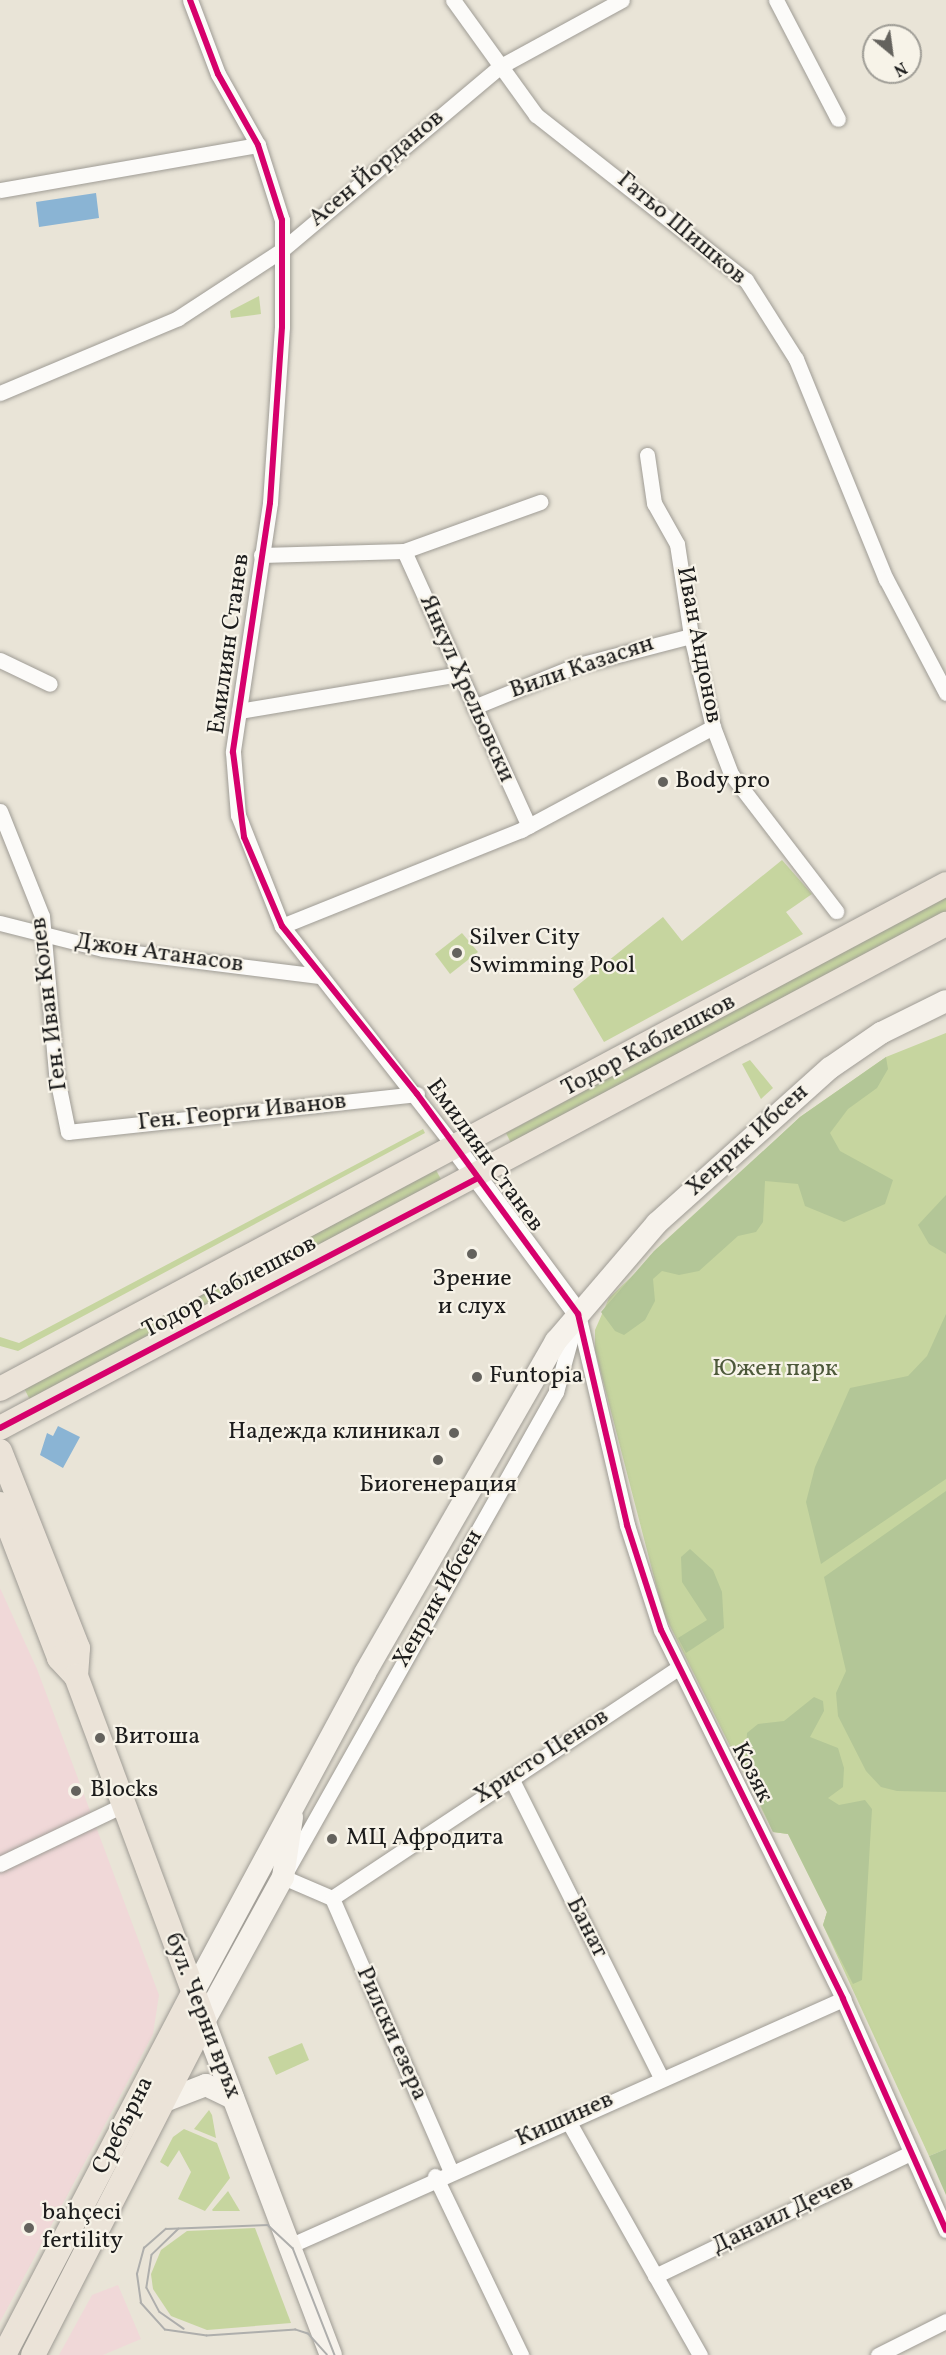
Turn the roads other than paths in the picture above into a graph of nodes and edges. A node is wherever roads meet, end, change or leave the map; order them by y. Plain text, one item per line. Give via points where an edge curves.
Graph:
1 (190, 0) edge
2 (453, 0) edge
3 (622, 0) edge
4 (776, 0) edge
5 (499, 67) junction
6 (838, 119) dead end
7 (258, 145) junction
8 (0, 190) edge
9 (282, 250) junction
10 (0, 393) edge
11 (647, 455) dead end
12 (540, 502) dead end
13 (404, 551) junction
14 (261, 555) junction
15 (691, 636) junction
16 (0, 660) edge
17 (459, 674) junction
18 (50, 684) dead end
19 (946, 693) edge
20 (474, 707) junction
21 (239, 711) junction
22 (712, 727) junction
23 (0, 811) edge
24 (529, 826) junction
25 (946, 884) edge
26 (836, 911) dead end
27 (0, 923) edge
28 (946, 924) edge
29 (282, 926) junction
30 (42, 935) junction
31 (321, 976) junction
32 (946, 1001) edge
33 (417, 1094) junction
34 (68, 1132) joint
35 (456, 1149) junction
36 (476, 1179) junction
37 (578, 1314) junction
38 (0, 1389) edge
39 (0, 1428) edge
40 (0, 1451) edge
41 (0, 1504) edge
42 (678, 1668) junction
43 (76, 1676) junction
44 (511, 1778) junction
45 (123, 1805) junction
46 (292, 1809) junction
47 (0, 1864) edge
48 (283, 1877) junction
49 (332, 1898) junction
50 (193, 1993) junction
51 (843, 2000) junction
52 (204, 2021) junction
53 (661, 2078) junction
54 (233, 2098) junction
55 (162, 2102) junction
56 (567, 2119) junction
57 (911, 2153) junction
58 (450, 2170) junction
59 (435, 2176) junction
60 (946, 2230) edge
61 (289, 2246) junction
62 (655, 2276) junction
63 (946, 2321) edge
64 (4, 2355) edge
65 (33, 2355) edge
66 (331, 2355) edge
67 (521, 2355) edge
68 (700, 2355) edge
69 (878, 2355) edge

1 - 7 street, Емилиян Станев via 218,74
2 - 5 street, Гатьо Шишков
3 - 5 street, Асен Йорданов
4 - 6 street
5 - 9 street, Асен Йорданов
5 - 19 street, Гатьо Шишков via 536,115 746,280 795,359 886,579
7 - 8 street
7 - 9 street, Емилиян Станев via 282,220
9 - 10 street, Асен Йорданов via 178,318
9 - 14 street, Емилиян Станев via 274,450
11 - 15 street, Иван Андонов via 654,503 682,566
12 - 13 street
13 - 14 street
13 - 17 street, Янкул Хрельовски
14 - 21 street, Емилиян Станев
15 - 20 street, Вили Казасян via 575,666
15 - 22 street, Иван Андонов
16 - 18 street
17 - 20 street, Янкул Хрельовски
17 - 21 street
20 - 24 street, Янкул Хрельовски
21 - 29 street, Емилиян Станев via 233,752 238,815
22 - 24 street
22 - 26 street, Иван Андонов via 745,799
23 - 30 street, Ген. Иван Колев via 42,916
24 - 29 street
25 - 35 main road, Тодор Каблешков
27 - 30 street, Джон Атанасов
28 - 36 main road, Тодор Каблешков
29 - 31 street, Емилиян Станев
30 - 31 street, Джон Атанасов via 104,949
30 - 34 street, Ген. Иван Колев via 56,1073
31 - 33 street, Емилиян Станев
32 - 37 main road, Хенрик Ибсен via 881,1033 830,1068 657,1223
33 - 34 street, Ген. Георги Иванов
33 - 35 street, Емилиян Станев
35 - 36 street, Емилиян Станев
35 - 38 main road, Тодор Каблешков
36 - 37 street, Емилиян Станев
36 - 39 main road, Тодор Каблешков
37 - 42 street, Козяк via 627,1525
37 - 46 main road, Хенрик Ибсен via 524,1396
37 - 48 street, Хенрик Ибсен via 556,1392
40 - 43 main road, бул. Черни връх via 78,1648
41 - 43 main road, бул. Черни връх via 59,1658
42 - 44 street, Христо Ценов
42 - 51 street, Козяк
43 - 45 main road, бул. Черни връх
44 - 49 street, Христо Ценов
44 - 53 street, Банат
45 - 47 street
45 - 50 main road, бул. Черни връх
46 - 48 main road, Хенрик Ибсен
46 - 50 main road, Хенрик Ибсен
48 - 49 street
48 - 52 main road, Хенрик Ибсен
49 - 58 street, Рилски езера
50 - 52 main road, бул. Черни връх
50 - 64 main road, Сребърна
51 - 53 street, Кишинев
51 - 57 street, Козяк
52 - 54 main road, бул. Черни връх
52 - 55 main road, Сребърна
53 - 56 street, Кишинев
54 - 55 main road via 206,2085
54 - 61 main road, бул. Черни връх
55 - 65 main road, Сребърна
56 - 58 street, Кишинев
56 - 62 street
57 - 60 street, Козяк
57 - 62 street, Данаил Дечев
58 - 59 street, Кишинев
59 - 61 street, Кишинев
59 - 67 street
61 - 66 main road, бул. Черни връх
62 - 68 street
63 - 69 street

